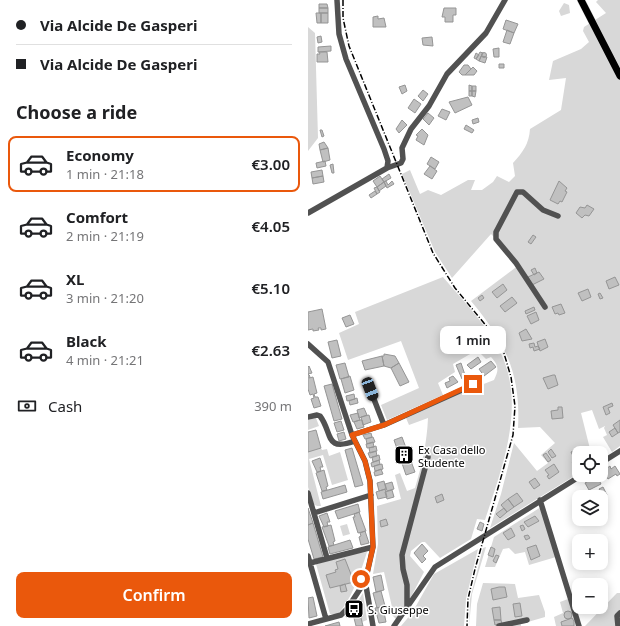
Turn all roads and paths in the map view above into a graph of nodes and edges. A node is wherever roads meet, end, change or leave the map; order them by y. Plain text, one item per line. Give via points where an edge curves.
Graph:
1 (337, 0) edge
2 (506, 0) edge
3 (581, 0) edge
4 (620, 76) edge
5 (390, 167) junction
6 (308, 213) edge
7 (558, 216) dead end
8 (545, 307) dead end
9 (310, 347) edge
10 (473, 384) dead end
11 (370, 389) dead end
12 (308, 417) edge
13 (384, 425) junction
14 (354, 438) junction
15 (620, 451) edge
16 (428, 457) dead end
17 (608, 459) edge
18 (572, 481) edge
19 (308, 493) edge
20 (371, 495) junction
21 (540, 500) junction
22 (314, 513) junction
23 (373, 547) junction
24 (308, 556) edge
25 (327, 558) junction
26 (310, 563) junction
27 (364, 586) junction
28 (408, 588) junction
29 (420, 588) junction
30 (414, 599) junction
31 (407, 609) junction
32 (620, 613) edge
33 (326, 619) junction
34 (527, 620) dead end
35 (308, 624) edge
36 (373, 626) edge
37 (394, 626) edge
38 (498, 626) edge
39 (579, 626) edge
40 (618, 626) edge

1 - 5 street via 339,34 346,58
2 - 5 street via 486,33 447,74 429,106 411,129 402,148 403,159
3 - 4 main road
5 - 6 street
7 - 8 street via 543,210 523,192 517,192 496,232 496,239 516,263
9 - 14 street via 328,362
10 - 13 street
11 - 13 street
12 - 14 street via 320,416 330,440 334,443 339,445
13 - 14 street
14 - 20 street via 365,461
15 - 17 street
16 - 28 street via 402,554
18 - 21 street
19 - 22 street
20 - 22 street
20 - 23 street
21 - 29 street via 435,567
21 - 39 street
22 - 25 street
23 - 25 street
23 - 27 street via 366,578 368,581
24 - 26 street
25 - 26 street
26 - 33 street
27 - 33 street via 344,613
27 - 36 street
28 - 29 street
28 - 30 street
28 - 31 street
29 - 30 street
30 - 31 street
31 - 37 street
32 - 40 street via 617,616
33 - 35 street
34 - 38 street

